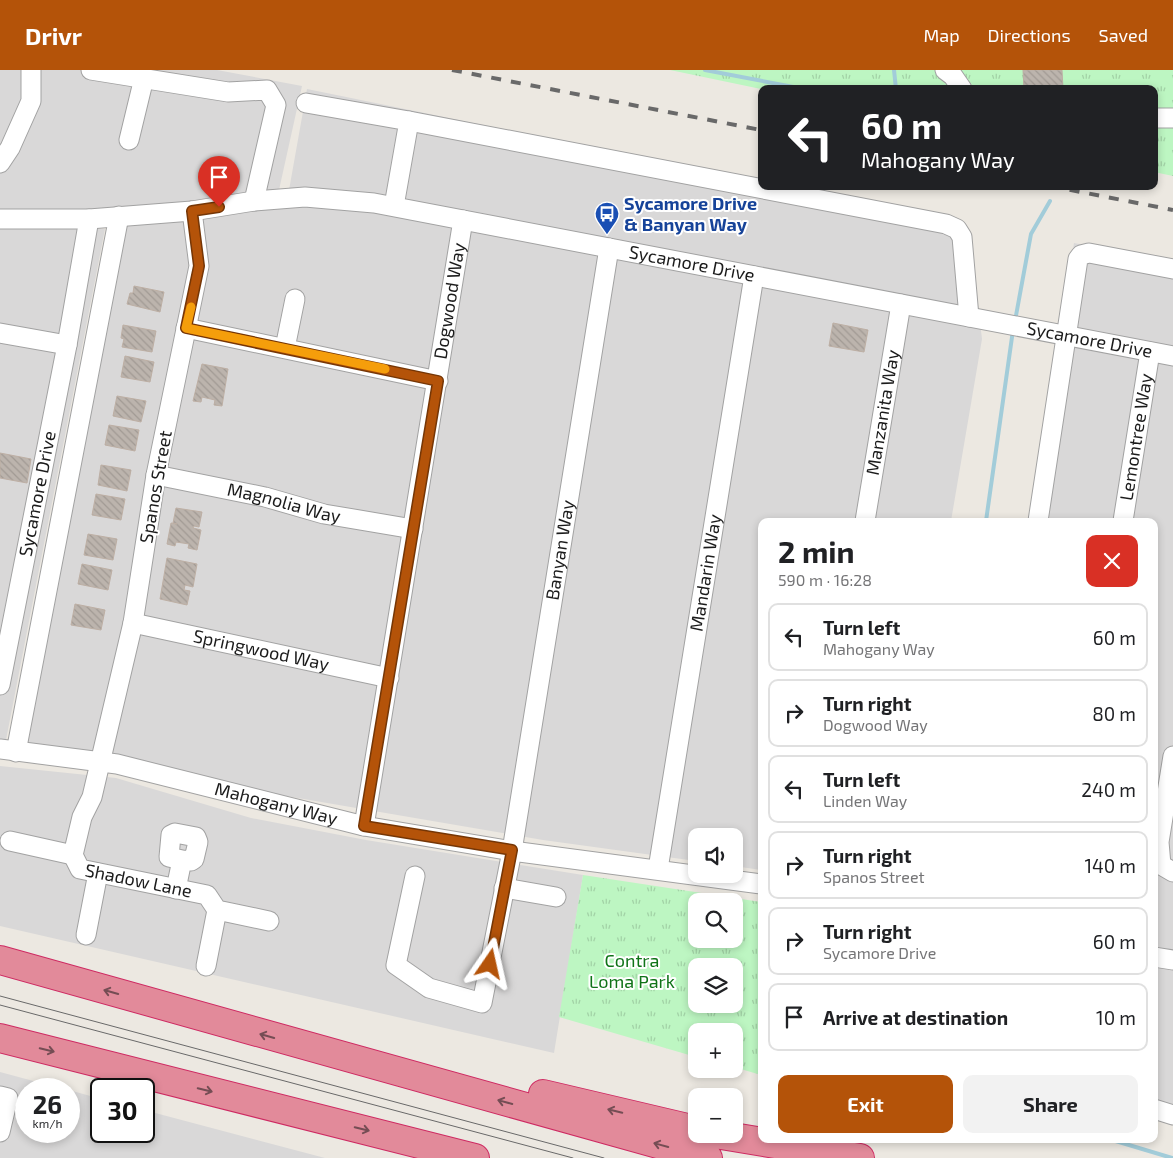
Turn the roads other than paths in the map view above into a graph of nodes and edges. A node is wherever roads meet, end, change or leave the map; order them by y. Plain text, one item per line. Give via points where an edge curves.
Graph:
1 (30, 70) edge
2 (91, 70) edge
3 (945, 70) edge
4 (144, 78) junction
5 (959, 85) edge
6 (306, 103) dead end
7 (1158, 118) edge
8 (1173, 118) edge
9 (410, 120) junction
10 (129, 140) dead end
11 (0, 163) edge
12 (758, 188) edge
13 (771, 190) edge
14 (254, 201) junction
15 (394, 206) junction
16 (192, 211) junction
17 (119, 216) junction
18 (0, 219) edge
19 (89, 219) junction
20 (463, 220) junction
21 (609, 248) junction
22 (1173, 269) edge
23 (754, 276) junction
24 (295, 300) dead end
25 (901, 304) junction
26 (970, 317) junction
27 (186, 328) junction
28 (0, 333) edge
29 (1067, 336) junction
30 (67, 345) junction
31 (285, 348) junction
32 (1150, 352) junction
33 (1173, 356) edge
34 (438, 381) junction
35 (156, 475) junction
36 (865, 518) edge
37 (1038, 518) edge
38 (1123, 518) edge
39 (413, 529) junction
40 (133, 623) junction
41 (4, 642) edge
42 (389, 678) junction
43 (0, 685) edge
44 (8, 750) edge
45 (1173, 756) edge
46 (99, 762) junction
47 (364, 826) junction
48 (10, 841) dead end
49 (512, 850) junction
50 (73, 855) junction
51 (182, 860) dead end
52 (658, 869) junction
53 (1173, 872) edge
54 (98, 873) junction
55 (415, 876) dead end
56 (758, 884) edge
57 (504, 888) junction
58 (176, 889) junction
59 (556, 897) dead end
60 (217, 910) junction
61 (269, 921) dead end
62 (86, 935) dead end
63 (1158, 957) edge
64 (0, 960) edge
65 (1173, 960) edge
66 (206, 966) dead end
67 (0, 1038) edge
68 (314, 1050) junction
69 (0, 1096) edge
70 (1158, 1110) edge
71 (1173, 1115) edge
72 (688, 1128) edge
73 (0, 1132) edge
74 (743, 1139) edge
75 (758, 1141) edge
76 (769, 1143) edge
77 (475, 1158) edge
78 (708, 1158) edge
79 (860, 1158) edge

1 - 11 street via 31,101
2 - 4 street
3 - 5 street
4 - 10 street
4 - 14 street via 228,92 267,90 276,105
6 - 9 street
7 - 8 street
9 - 12 street
9 - 15 street
13 - 26 street via 946,224 957,229 962,237
14 - 15 street, Sycamore Drive via 305,197
14 - 16 street, Sycamore Drive
15 - 20 street, Sycamore Drive
16 - 17 street, Sycamore Drive
16 - 27 street, Spanos Street via 199,266
17 - 19 street, Sycamore Drive
17 - 44 street
18 - 19 street, Sycamore Drive
19 - 30 street, Sycamore Drive
20 - 21 street, Sycamore Drive
20 - 34 street, Dogwood Way
21 - 23 street, Sycamore Drive
21 - 49 street, Banyan Way
22 - 29 street via 1088,253 1081,255
23 - 25 street, Sycamore Drive
23 - 52 street, Mandarin Way
24 - 31 street
25 - 26 street, Sycamore Drive
25 - 36 street, Manzanita Way
26 - 29 street, Sycamore Drive
27 - 31 street
27 - 35 street, Spanos Street
28 - 30 street
29 - 32 street, Sycamore Drive
29 - 37 street
30 - 41 street, Sycamore Drive
31 - 34 street
32 - 33 street, Sycamore Drive
32 - 38 street, Lemontree Way
34 - 39 street, Dogwood Way
35 - 39 street, Magnolia Way via 265,497 324,514
35 - 40 street, Spanos Street
39 - 42 street, Dogwood Way
40 - 42 street, Springwood Way
40 - 46 street, Spanos Street
41 - 43 street, Sycamore Drive
42 - 47 street, Dogwood Way
44 - 46 street, Mahogany Way
45 - 53 street via 1159,842 1161,865
46 - 47 street, Mahogany Way
46 - 50 street, Shadow Lane via 92,797 82,817
47 - 49 street, Mahogany Way
48 - 50 street
49 - 52 street, Mahogany Way
49 - 57 street, Banyan Way
50 - 54 street, Shadow Lane via 80,869
51 - 58 street
52 - 56 street, Mahogany Way
54 - 58 street, Shadow Lane
54 - 62 street
55 - 57 street, Banyan Way via 396,965 429,988 482,1003
57 - 59 street
58 - 60 street, Shadow Lane via 207,895
60 - 61 street
60 - 66 street
63 - 65 street
68 -> 64 highway
67 -> 77 highway
72 -> 68 highway via 486,1079
78 -> 68 highway
69 - 73 street via 8,1098
70 - 71 street
74 - 75 highway
76 - 79 highway

